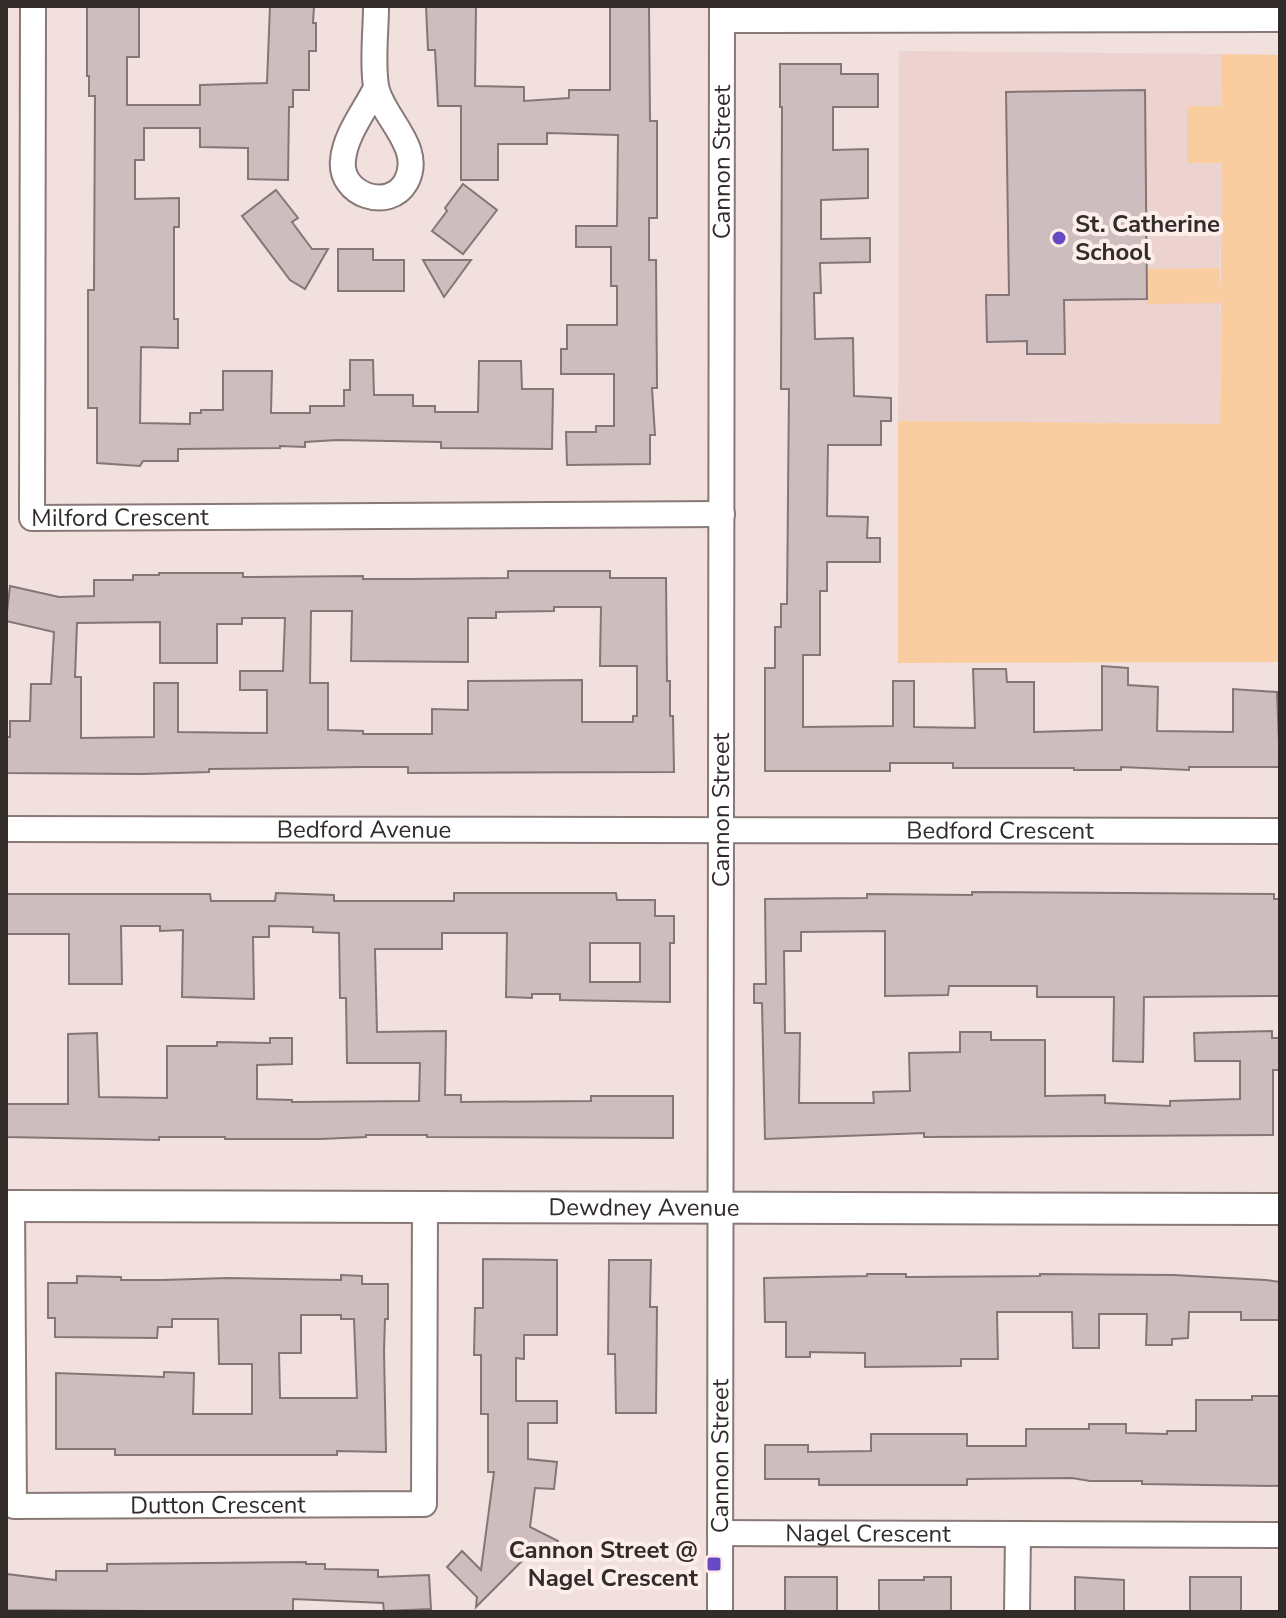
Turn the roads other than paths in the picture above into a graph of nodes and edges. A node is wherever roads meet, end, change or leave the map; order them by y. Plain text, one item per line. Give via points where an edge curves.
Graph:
1 (33, 6) edge
2 (376, 6) edge
3 (722, 13) edge
4 (1076, 13) edge
5 (1280, 19) edge
6 (376, 88) dead end
7 (722, 514) junction
8 (6, 829) edge
9 (721, 831) junction
10 (1280, 831) edge
11 (9, 1206) edge
12 (425, 1207) junction
13 (722, 1208) junction
14 (1280, 1209) edge
15 (720, 1533) junction
16 (1018, 1534) junction
17 (1280, 1535) edge
18 (720, 1612) edge
19 (1017, 1612) edge

1 - 7 street, Milford Crescent via 32,518
2 - 6 street
3 - 4 street
3 - 7 street, Cannon Street
4 - 5 street
7 - 9 street, Cannon Street
8 - 9 street, Bedford Avenue
9 - 10 street, Bedford Crescent
9 - 13 street, Cannon Street
11 - 12 street, Dewdney Avenue
11 - 12 street, Dutton Crescent via 14,1506 424,1504
12 - 13 street, Dewdney Avenue
13 - 14 street, Dewdney Avenue
13 - 15 street, Cannon Street
15 - 16 street, Nagel Crescent
15 - 18 street, Cannon Street
16 - 17 street, Nagel Crescent
16 - 19 street

